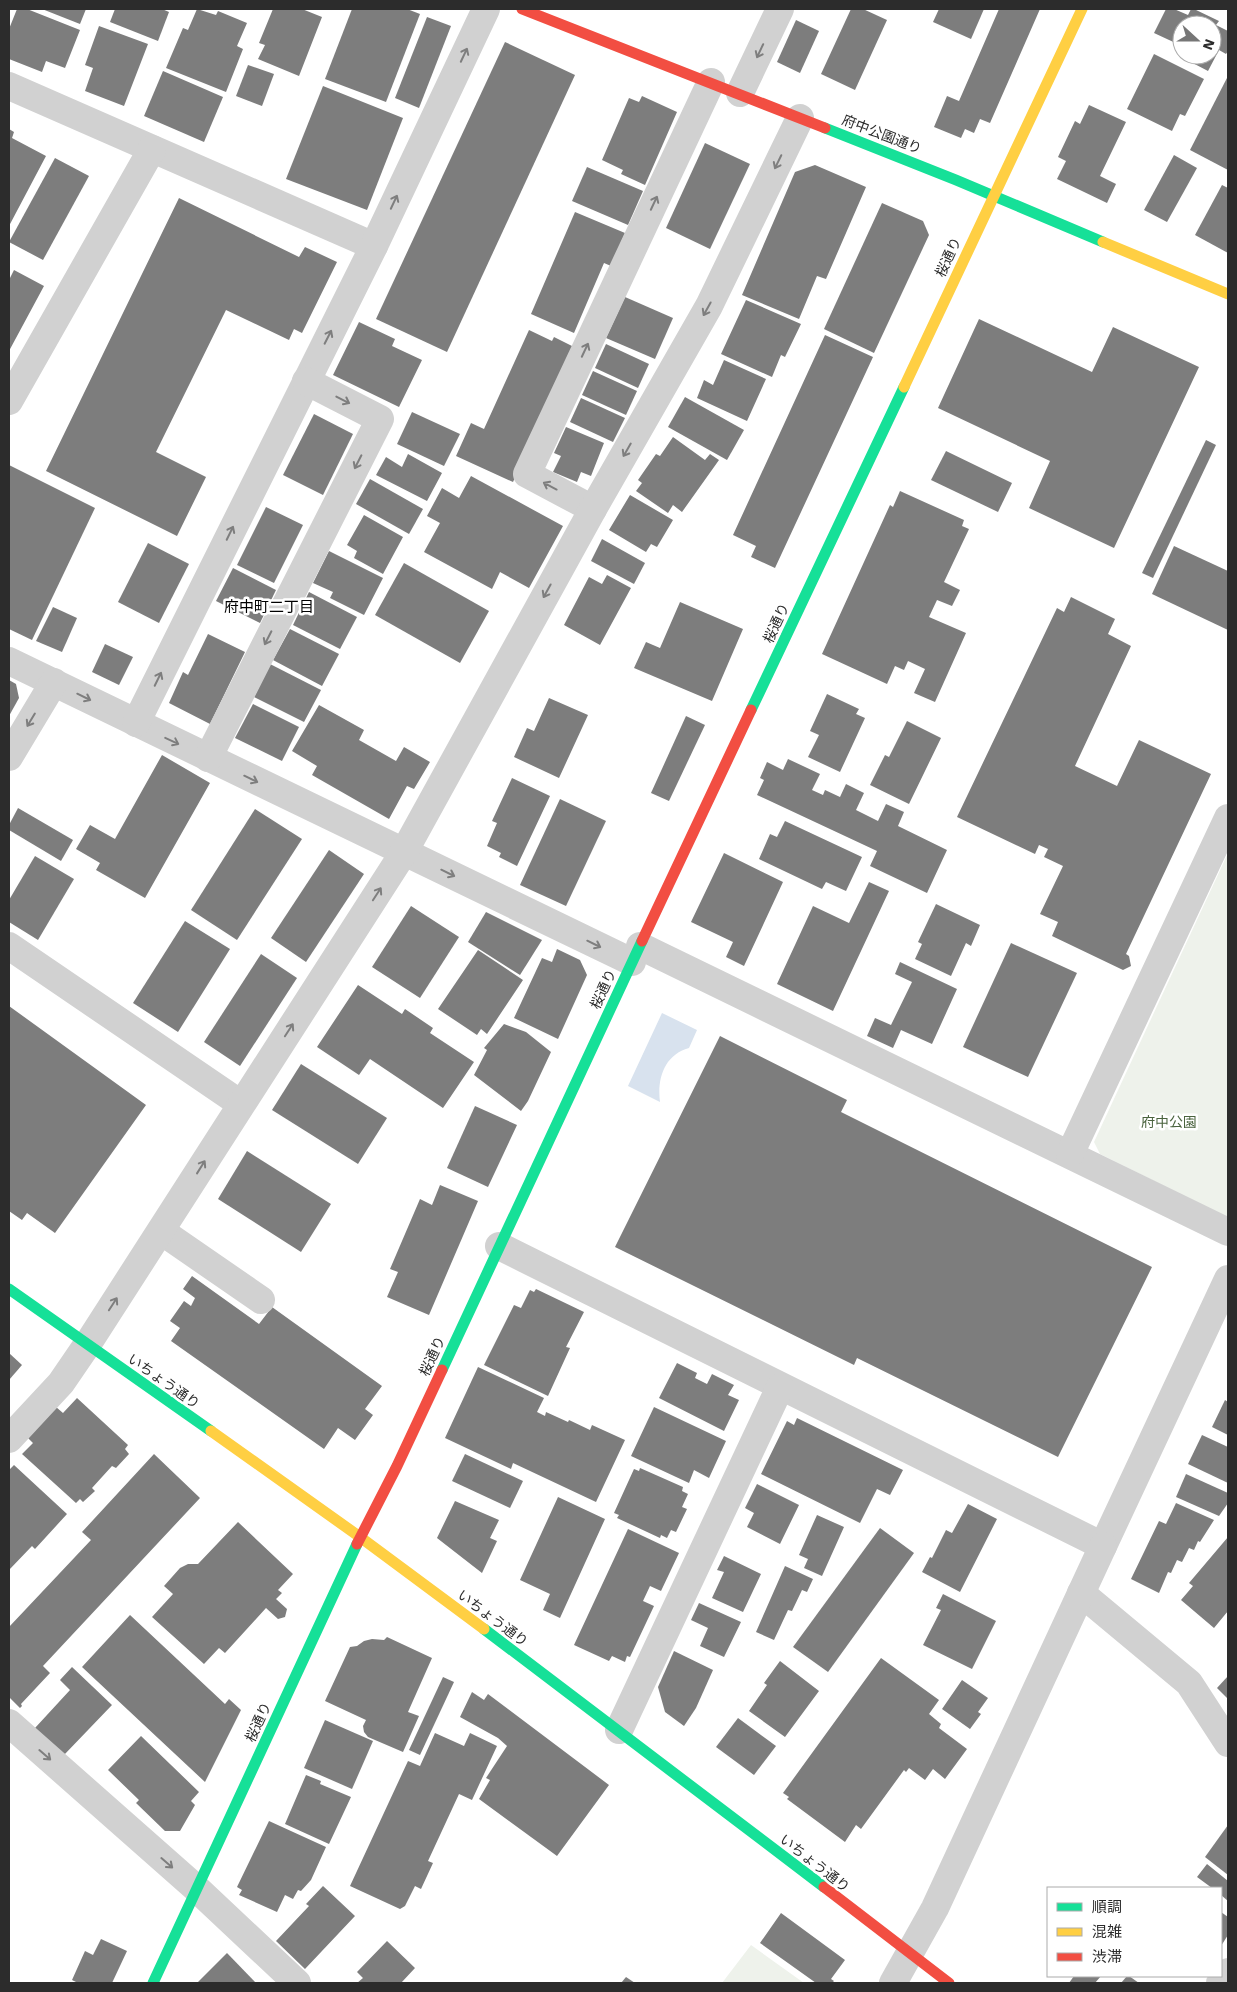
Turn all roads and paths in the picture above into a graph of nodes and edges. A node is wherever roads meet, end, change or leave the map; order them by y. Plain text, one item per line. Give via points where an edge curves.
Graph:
1 (486, 9) edge
2 (522, 9) edge
3 (780, 9) edge
4 (1082, 9) edge
5 (711, 82) junction
6 (9, 86) edge
7 (740, 93) junction
8 (800, 118) junction
9 (152, 149) junction
10 (994, 196) junction
11 (374, 246) junction
12 (1228, 294) edge
13 (306, 380) junction
14 (9, 401) edge
15 (593, 509) junction
16 (9, 661) edge
17 (54, 682) junction
18 (136, 723) junction
19 (9, 757) edge
20 (208, 758) junction
21 (1228, 818) edge
22 (404, 852) junction
23 (9, 946) edge
24 (636, 954) junction
25 (241, 1104) junction
26 (1070, 1154) junction
27 (161, 1231) junction
28 (1228, 1232) edge
29 (499, 1246) junction
30 (1228, 1279) edge
31 (9, 1289) edge
32 (261, 1300) dead end
33 (86, 1345) junction
34 (780, 1387) junction
35 (9, 1439) edge
36 (360, 1537) junction
37 (1103, 1546) junction
38 (1081, 1593) junction
39 (9, 1723) edge
40 (618, 1730) junction
41 (1228, 1743) edge
42 (197, 1889) junction
43 (909, 1954) junction
44 (1228, 1972) edge
45 (153, 1983) edge
46 (298, 1983) edge
47 (893, 1983) edge
48 (949, 1983) edge
49 (1220, 1983) edge

11 -> 1 street
2 - 5 street, 府中公園通り
3 -> 7 street
4 - 10 street, 桜通り
5 - 7 street, 府中公園通り
15 -> 5 street via 527,474
6 - 9 street
7 - 8 street, 府中公園通り
8 - 10 street, 府中公園通り
8 -> 15 street via 709,306
9 - 11 street
9 - 14 street
10 - 12 street, 府中公園通り
10 - 24 street, 桜通り
13 -> 11 street
18 -> 13 street
13 -> 20 street via 380,419
15 -> 22 street
16 - 17 street
17 -> 18 street
17 -> 19 street
18 -> 20 street
20 -> 22 street
21 - 26 street
22 -> 24 street
25 -> 22 street
23 - 25 street
24 - 26 street
24 - 29 street, 桜通り
27 -> 25 street
26 - 28 street
27 - 32 street
33 -> 27 street
29 - 34 street
29 - 36 street, 桜通り via 397,1466
30 - 37 street
31 - 33 street, いちょう通り
33 - 35 street via 61,1383
33 - 36 street, いちょう通り
34 - 37 street
34 - 40 street
36 - 40 street, いちょう通り
36 - 42 street, 桜通り
37 - 38 street
38 - 41 street via 1189,1683
38 - 43 street via 934,1908
39 -> 42 street
40 - 43 street, いちょう通り
42 - 45 street, 桜通り
42 - 46 street
43 - 47 street
43 - 48 street, いちょう通り
44 - 49 street

